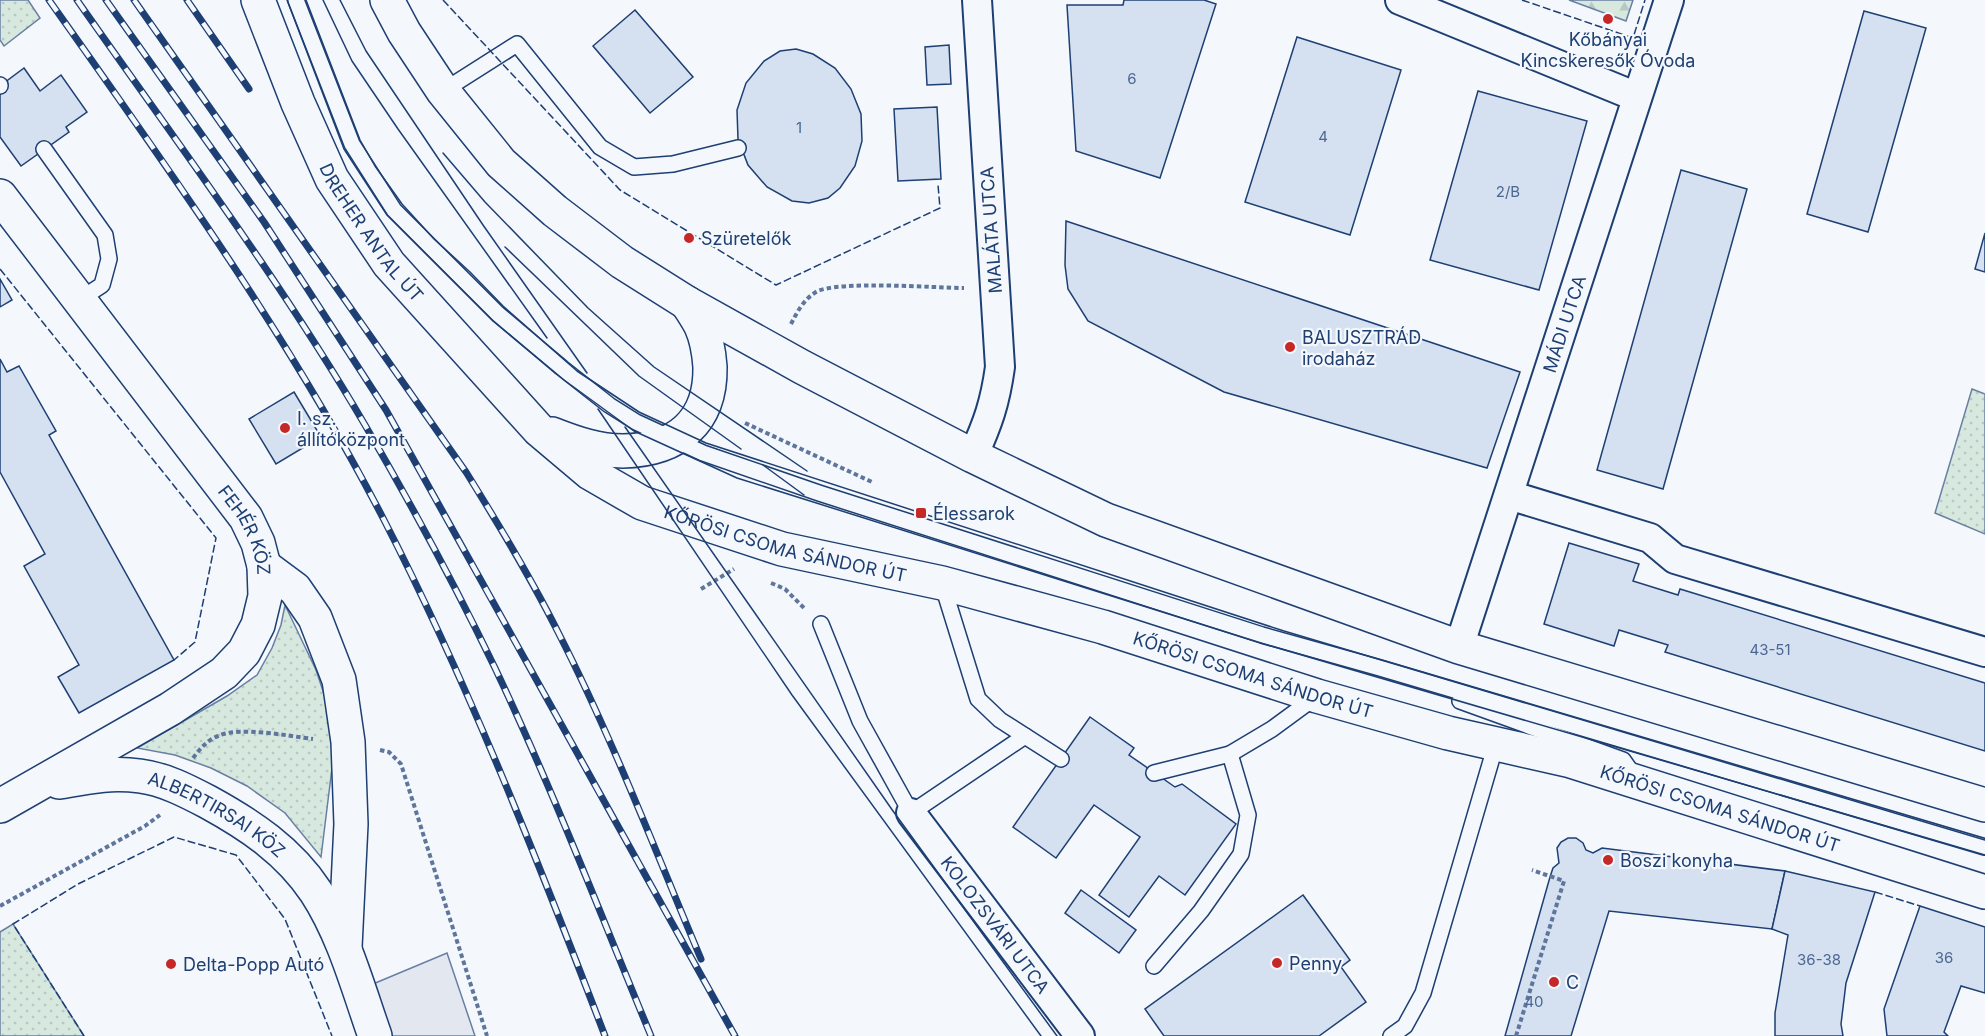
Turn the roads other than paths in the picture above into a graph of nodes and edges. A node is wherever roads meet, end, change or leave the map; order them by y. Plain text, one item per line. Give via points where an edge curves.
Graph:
1 (258, 0) edge
2 (296, 0) edge
3 (387, 0) edge
4 (977, 0) edge
5 (1401, 0) edge
6 (1669, 0) edge
7 (443, 91) junction
8 (1637, 97) junction
9 (738, 148) dead end
10 (44, 149) dead end
11 (0, 196) edge
12 (79, 300) junction
13 (687, 303) junction
14 (539, 430) junction
15 (674, 439) junction
16 (974, 456) junction
17 (1509, 495) junction
18 (264, 566) junction
19 (942, 583) junction
20 (821, 624) road end
21 (1459, 647) junction
22 (1985, 652) edge
23 (1380, 668) junction
24 (1317, 696) junction
25 (1025, 736) junction
26 (1496, 744) junction
27 (1230, 754) junction
28 (1061, 759) dead end
29 (1154, 773) dead end
30 (1639, 783) junction
31 (33, 787) junction
32 (0, 806) edge
33 (1985, 806) edge
34 (912, 813) junction
35 (1985, 847) edge
36 (1985, 892) edge
37 (345, 949) junction
38 (1154, 966) dead end
39 (375, 1036) edge
40 (1080, 1036) edge
41 (1392, 1036) edge

1 - 14 main road, DREHER ANTAL ÚT via 332,178 363,227 389,264
2 - 15 lane via 352,144 394,210 498,314 562,368 623,414
3 - 7 main road
4 - 16 street, MALÁTA UTCA via 1000,367 986,428
5 - 8 street
6 - 8 street, MÁDI UTCA
7 - 9 lane via 517,44 600,147 634,167 673,164
7 - 13 main road via 501,163 555,212 622,262
8 - 17 street, MÁDI UTCA
10 - 12 lane via 105,236 109,259 102,285
11 - 12 main road, FEHÉR KÖZ
12 - 18 main road, FEHÉR KÖZ via 246,519
13 - 15 main road via 702,327 709,352 710,386 696,418
13 - 16 main road
14 - 15 main road via 581,445 626,451 663,445
14 - 19 main road, KŐRÖSI CSOMA SÁNDOR ÚT via 590,473 642,503 782,549
15 - 23 lane via 703,453 830,497 1262,635
16 - 21 main road via 1106,520
17 - 21 street, MÁDI UTCA
17 - 22 street via 1650,538 1675,559
18 - 31 main road, ALBERTIRSAI KÖZ via 265,596 258,625 244,652 224,673 170,709
18 - 37 main road, FEHÉR KÖZ via 295,589 315,618 339,680 348,742 351,824
19 - 24 main road, KŐRÖSI CSOMA SÁNDOR ÚT via 1103,627
19 - 25 lane via 978,699
20 - 34 lane via 860,721
21 - 33 main road
23 - 30 lane via 1448,697 1623,760
23 - 35 lane
24 - 26 main road, KŐRÖSI CSOMA SÁNDOR ÚT
24 - 27 lane
25 - 28 lane
25 - 34 lane
26 - 30 main road, KŐRÖSI CSOMA SÁNDOR ÚT
26 - 41 lane via 1424,993 1405,1026
27 - 29 lane
27 - 38 lane via 1248,815 1240,854 1201,911
30 - 36 main road, KŐRÖSI CSOMA SÁNDOR ÚT
31 - 32 main road, ALBERTIRSAI KÖZ
31 - 37 main road, ALBERTIRSAI KÖZ via 104,774 143,776 183,788 261,834 291,861 316,893
34 - 40 street, KOLOZSVÁRI UTCA
37 - 39 main road

